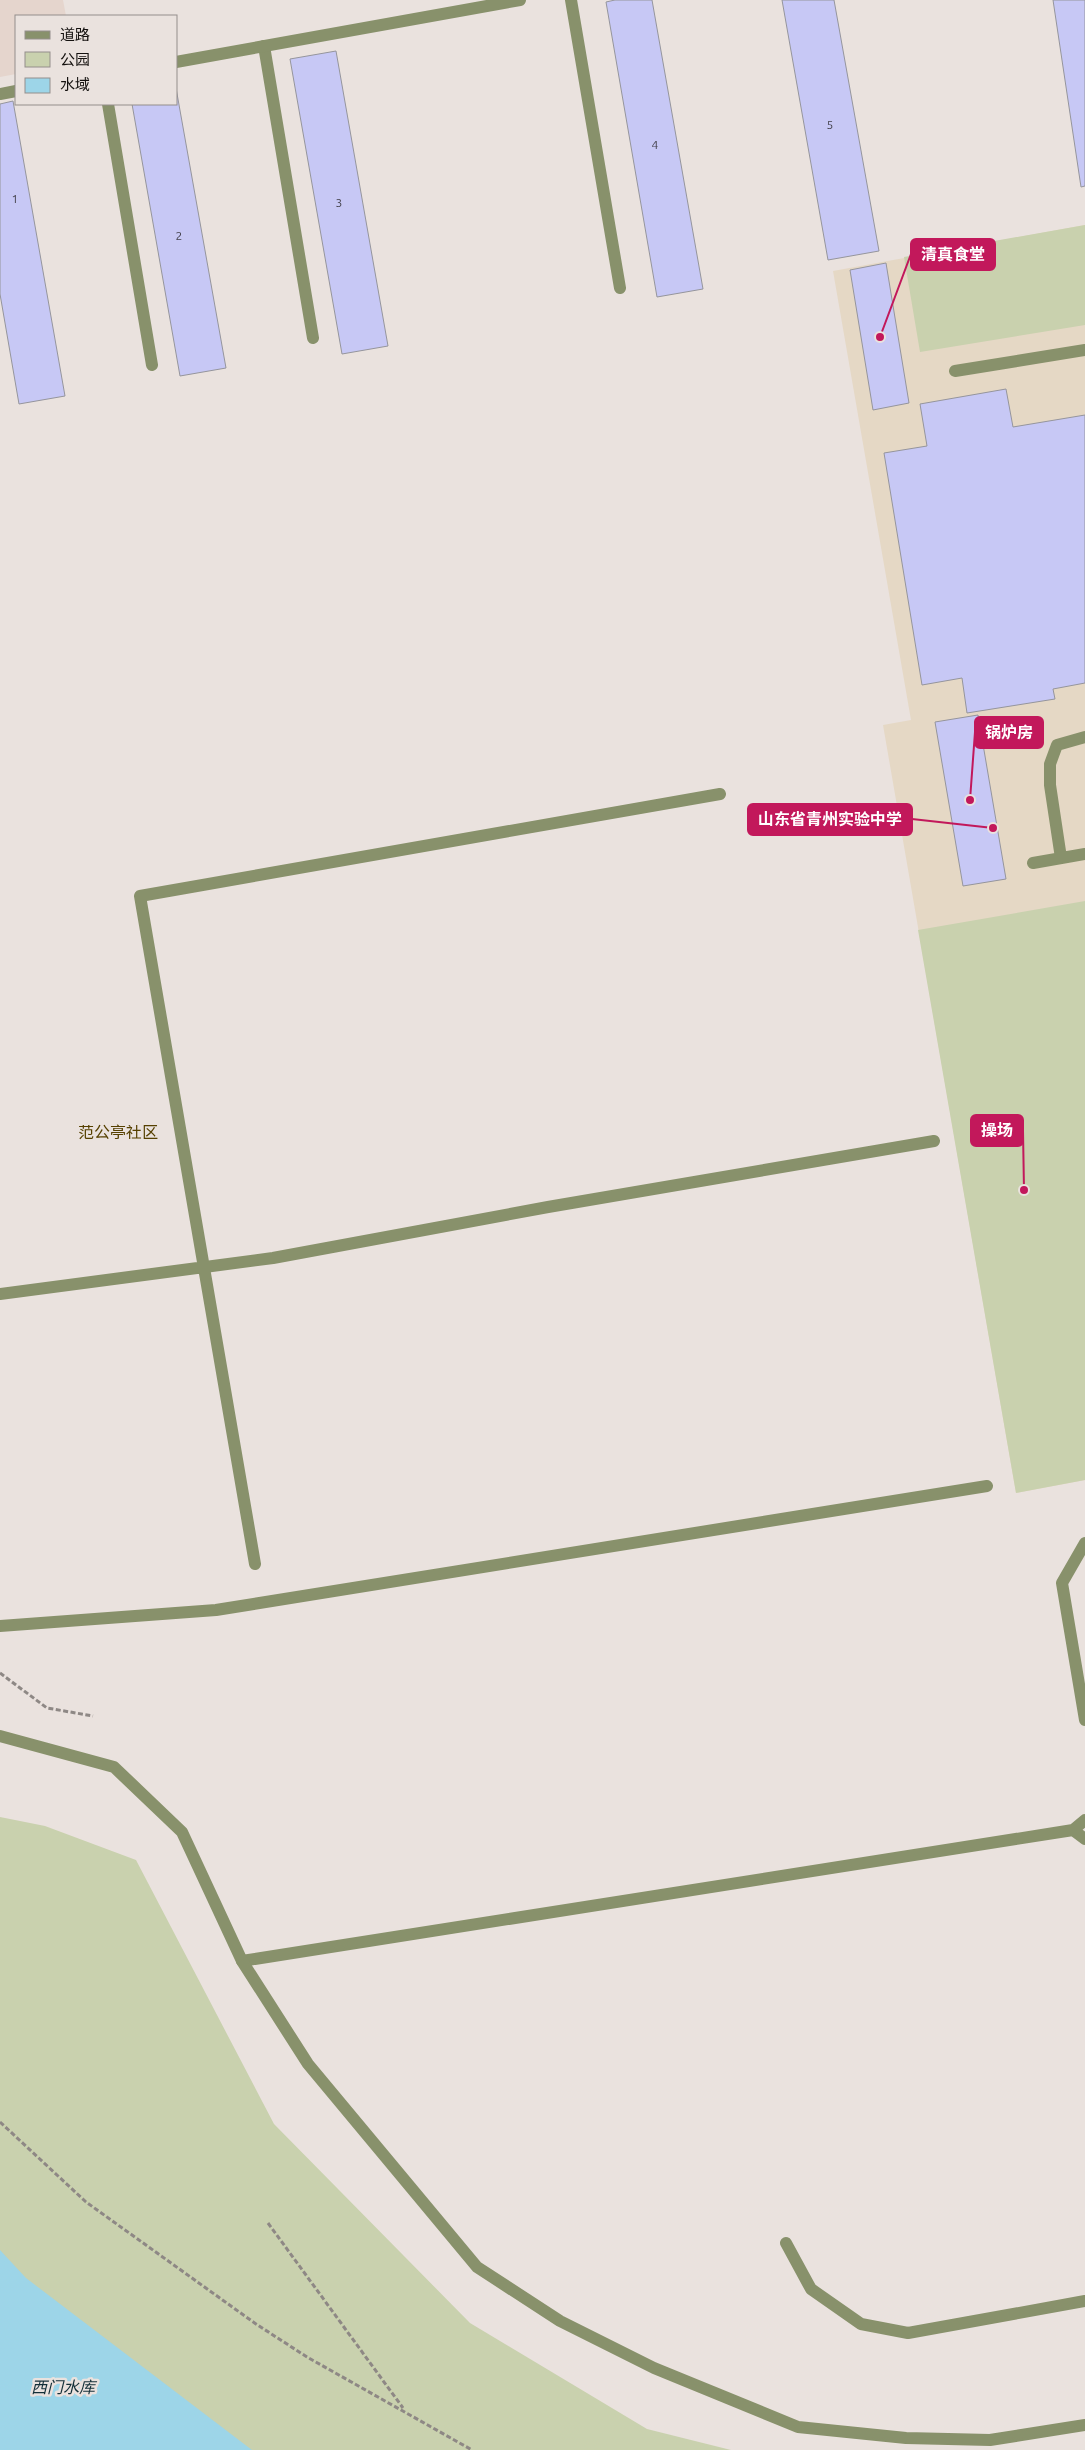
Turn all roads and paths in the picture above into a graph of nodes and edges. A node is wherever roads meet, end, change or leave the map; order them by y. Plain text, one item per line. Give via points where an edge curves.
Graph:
1 (520, 0) edge
2 (571, 0) edge
3 (264, 46) junction
4 (178, 62) edge
5 (15, 91) edge
6 (0, 94) edge
7 (108, 105) edge
8 (620, 288) dead end
9 (313, 338) dead end
10 (1085, 350) edge
11 (152, 365) dead end
12 (954, 371) dead end
13 (1085, 737) edge
14 (720, 794) dead end
15 (1085, 854) edge
16 (1061, 858) junction
17 (1033, 863) dead end
18 (934, 1141) dead end
19 (204, 1267) junction
20 (0, 1294) edge
21 (987, 1486) dead end
22 (1085, 1543) edge
23 (255, 1564) dead end
24 (0, 1626) edge
25 (0, 1673) edge
26 (93, 1716) dead end
27 (1085, 1720) edge
28 (0, 1736) edge
29 (1085, 1820) edge
30 (1073, 1830) junction
31 (1085, 1839) edge
32 (242, 1961) junction
33 (0, 2122) edge
34 (268, 2223) dead end
35 (786, 2242) dead end
36 (1085, 2301) edge
37 (405, 2411) junction
38 (1085, 2425) edge
39 (472, 2450) edge

1 - 3 street
2 - 8 street
3 - 4 street
3 - 9 street
5 - 6 street
7 - 11 street
10 - 12 street
13 - 16 street via 1057,745 1050,764 1052,808
14 - 19 street via 140,896
15 - 16 street
16 - 17 street
18 - 19 street via 273,1258
19 - 20 street
19 - 23 street
21 - 24 street via 216,1610
22 - 27 street via 1062,1583
25 - 26 path via 47,1708
28 - 32 street via 114,1767 182,1832
29 - 30 street
30 - 31 street
30 - 32 street
32 - 38 street via 308,2064 477,2267 560,2321 654,2368 798,2427 906,2438 990,2440
33 - 37 path via 86,2202 248,2318 306,2357
34 - 37 path
35 - 36 street via 811,2289 862,2324 908,2333
37 - 39 path

